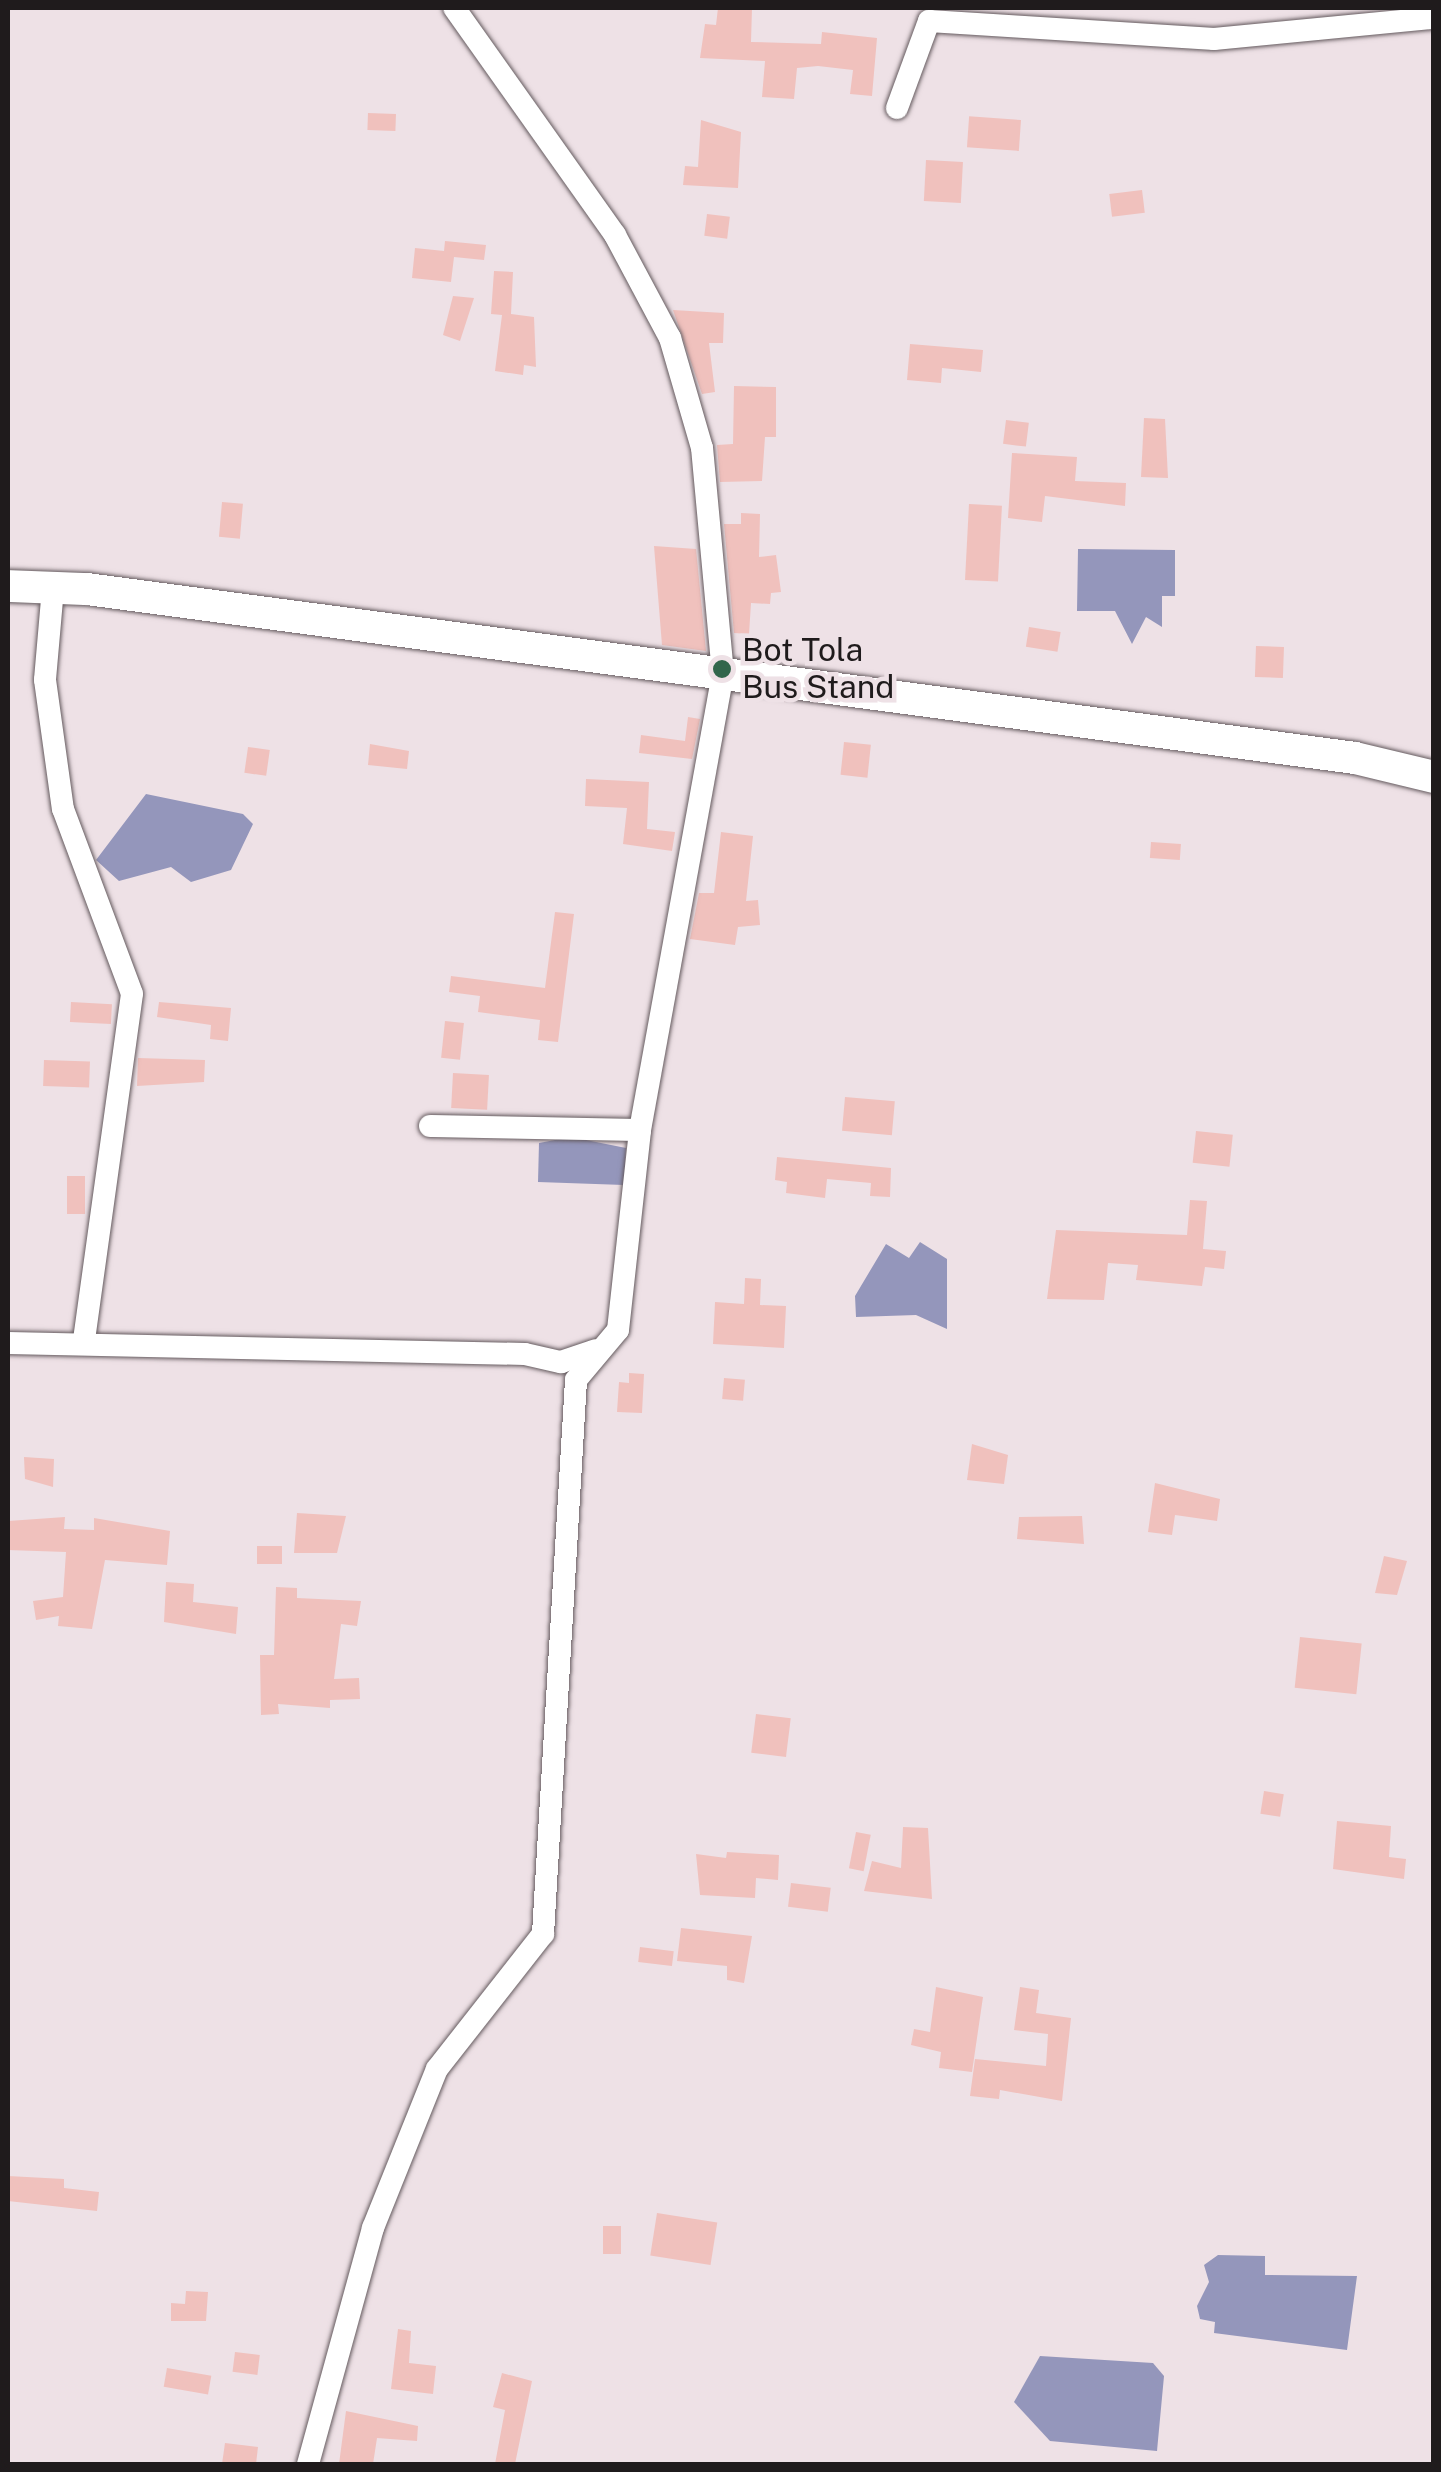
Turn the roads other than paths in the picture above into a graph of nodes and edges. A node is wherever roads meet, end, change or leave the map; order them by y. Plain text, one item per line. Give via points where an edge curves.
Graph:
1 (454, 8) edge
2 (1434, 18) edge
3 (897, 108) dead end
4 (8, 586) edge
5 (53, 588) junction
6 (722, 674) junction
7 (1434, 777) edge
8 (430, 1126) dead end
9 (640, 1130) junction
10 (84, 1342) junction
11 (8, 1344) edge
12 (595, 1350) junction
13 (308, 2464) edge

1 - 6 street via 615,235 670,338 702,448
2 - 3 street via 1214,39 929,21
4 - 5 main road
5 - 6 main road
5 - 10 street via 45,680 63,809 132,994
6 - 7 main road via 1355,758
6 - 9 street
8 - 9 street
9 - 12 street via 618,1330
10 - 11 street
10 - 12 street via 288,1354 525,1354 562,1362
12 - 13 street via 574,1398 543,1934 437,2069 374,2228

